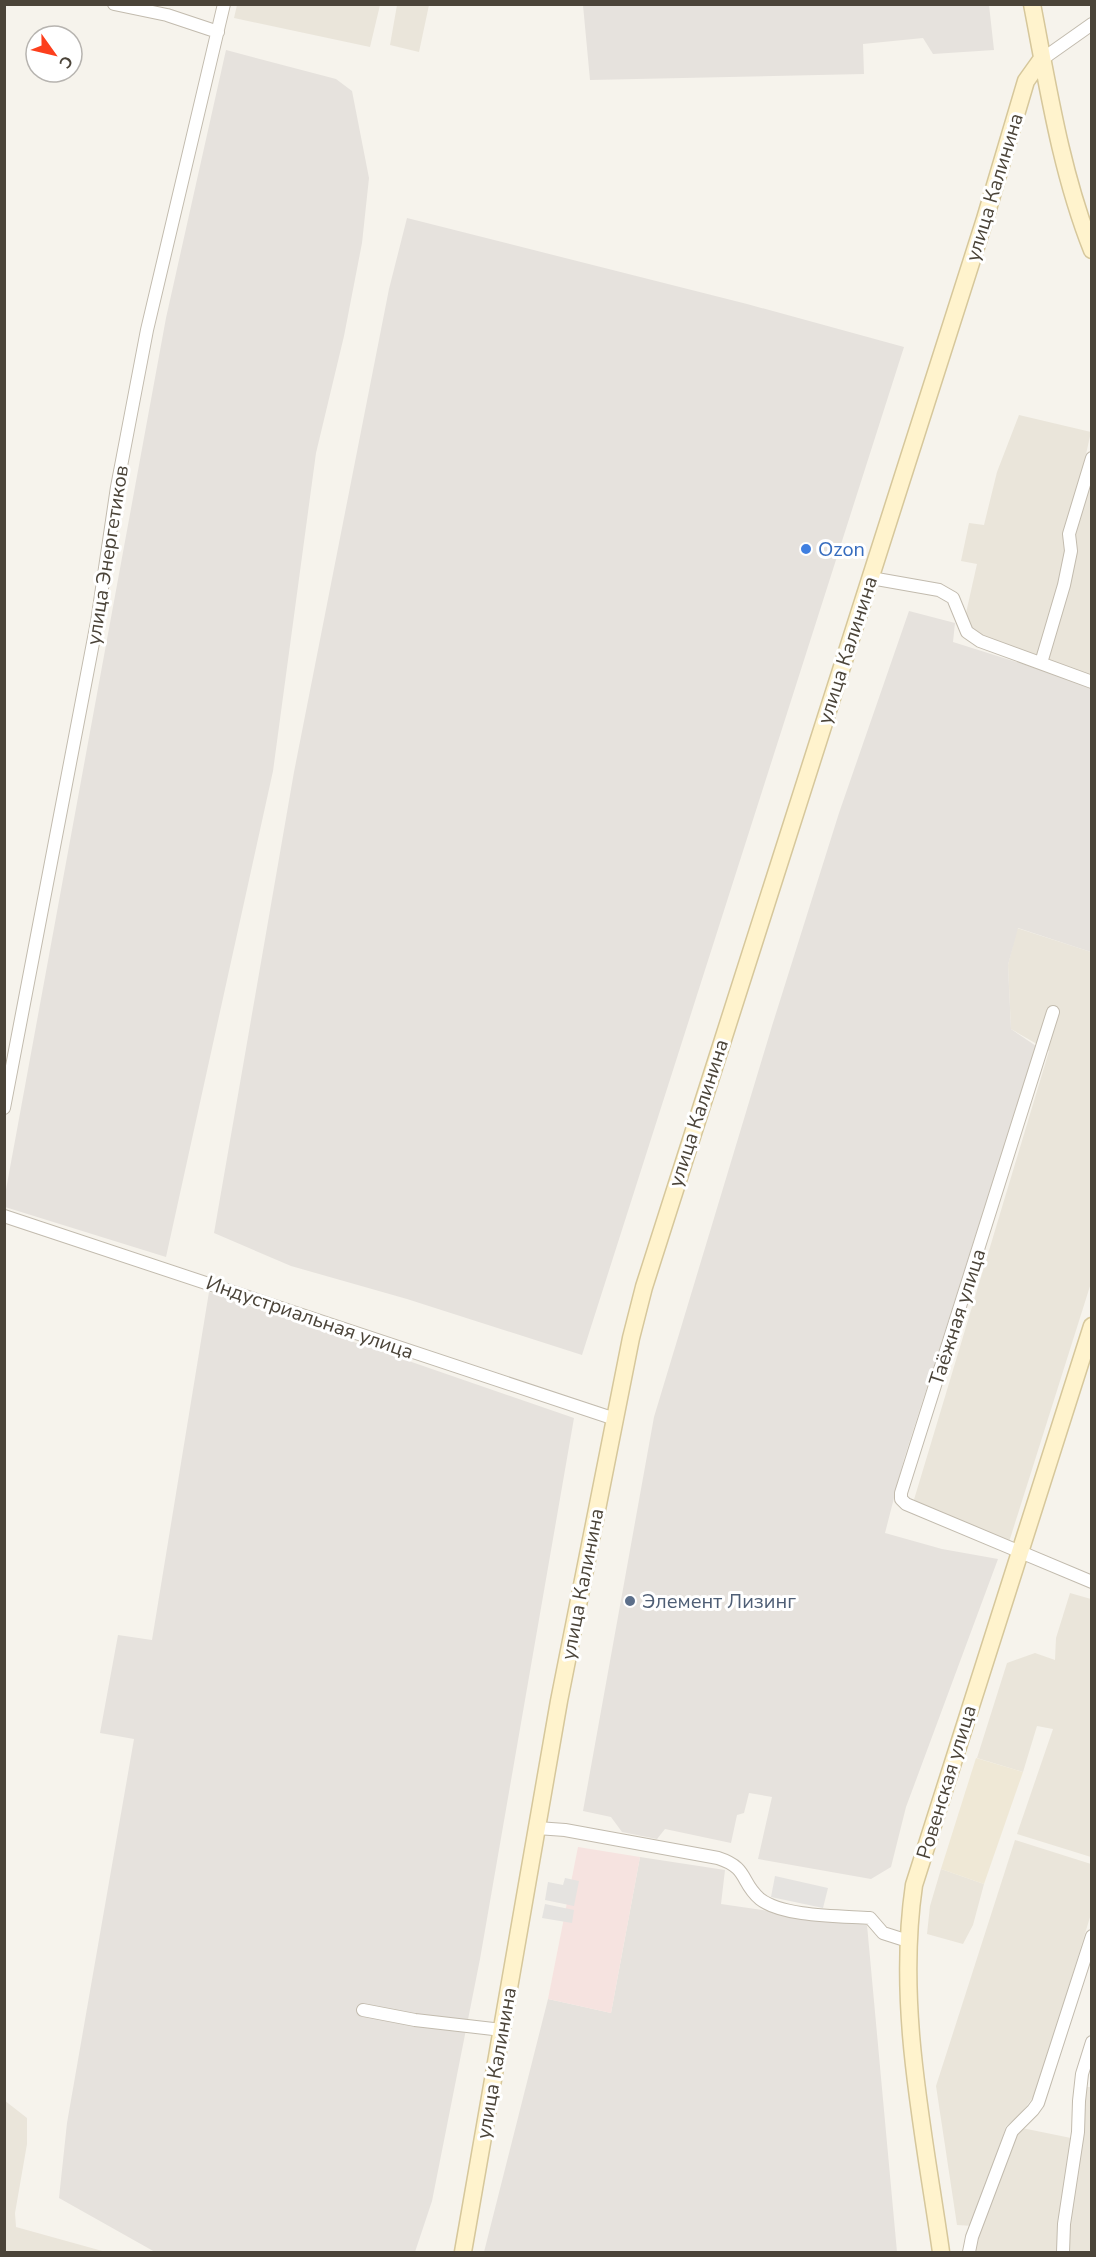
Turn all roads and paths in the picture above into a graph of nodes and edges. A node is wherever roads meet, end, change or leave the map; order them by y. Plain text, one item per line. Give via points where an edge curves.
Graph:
1 (114, 4) edge
2 (224, 4) edge
3 (1032, 4) edge
4 (1092, 24) edge
5 (218, 32) junction
6 (1041, 60) junction
7 (1092, 250) edge
8 (1092, 458) edge
9 (871, 578) junction
10 (1041, 663) junction
11 (1092, 682) edge
12 (1053, 1012) dead end
13 (4, 1108) edge
14 (4, 1216) edge
15 (1092, 1326) edge
16 (615, 1419) junction
17 (1018, 1551) junction
18 (1092, 1582) edge
19 (537, 1828) junction
20 (1092, 1936) edge
21 (908, 1941) junction
22 (363, 2010) dead end
23 (502, 2030) junction
24 (1092, 2042) edge
25 (463, 2253) edge
26 (941, 2253) edge
27 (969, 2253) edge
28 (1063, 2253) edge

1 - 5 street via 167,15
2 - 5 street, улица Энергетиков
3 - 6 main road
4 - 6 street
5 - 13 street, улица Энергетиков via 147,330 97,621
6 - 7 main road via 1070,187
6 - 9 main road, улица Калинина via 1026,81
8 - 10 street via 1069,534 1071,551 1064,585
9 - 10 street via 939,590 953,598 966,632
9 - 16 main road, улица Калинина via 666,1212 631,1338
10 - 11 street
12 - 17 street, Таёжная улица via 901,1493 906,1504
14 - 16 street, Индустриальная улица
15 - 17 main road, Ровенская улица
16 - 19 main road, улица Калинина
17 - 18 street, Таёжная улица
17 - 21 main road, Ровенская улица via 914,1885
19 - 21 street via 718,1858 731,1862 761,1900 820,1916 870,1918 883,1933
19 - 23 main road, улица Калинина
20 - 27 street via 1038,2103 1012,2132
21 - 26 main road, Ровенская улица via 912,2046
22 - 23 street
23 - 25 main road, улица Калинина
24 - 28 street via 1082,2074

